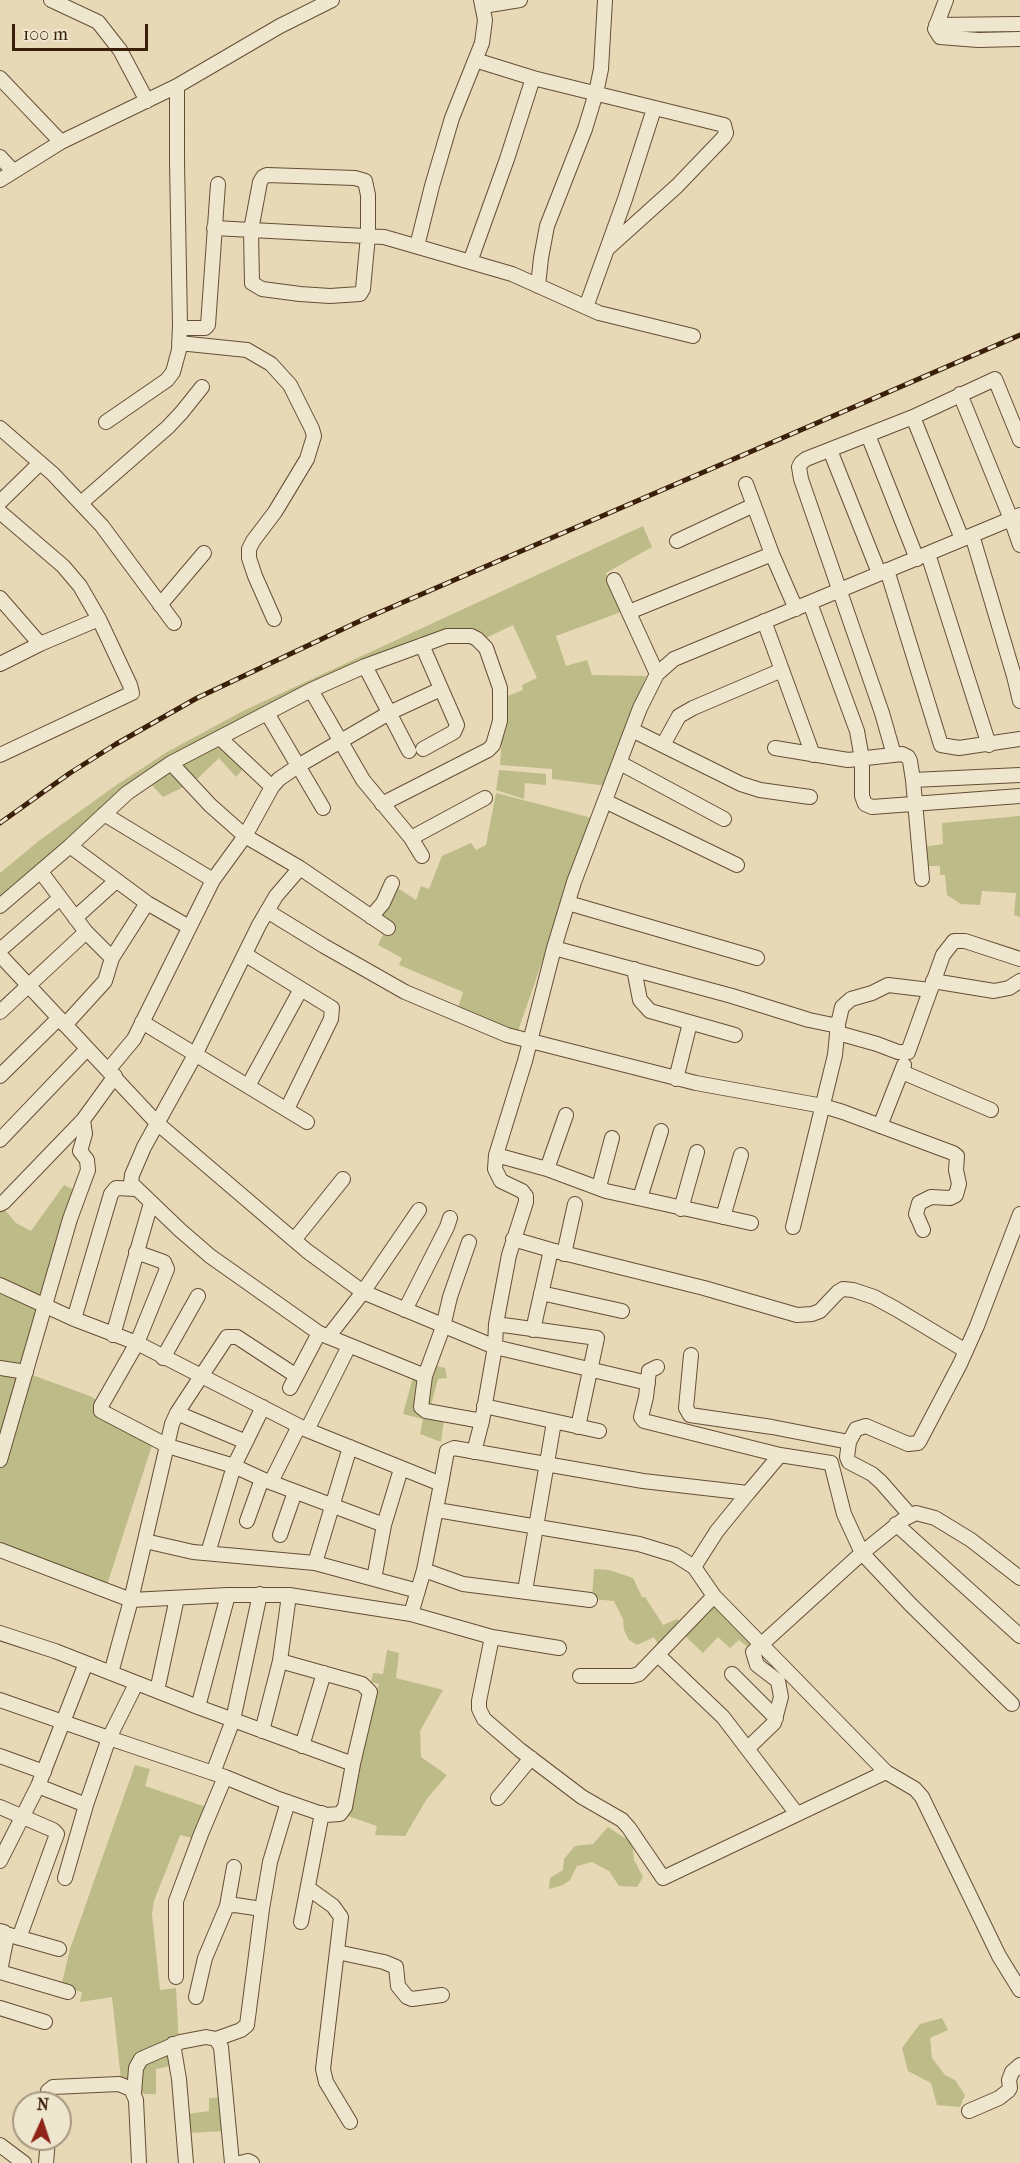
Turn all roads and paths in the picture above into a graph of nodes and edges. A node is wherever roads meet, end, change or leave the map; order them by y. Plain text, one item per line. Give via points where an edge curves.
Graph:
1 (51, 0) edge
2 (520, 0) edge
3 (605, 0) edge
4 (946, 0) edge
5 (326, 1) edge
6 (482, 3) edge
7 (80, 6) edge
8 (1020, 24) edge
9 (936, 25) junction
10 (1020, 39) edge
11 (475, 60) junction
12 (0, 78) edge
13 (533, 78) junction
14 (177, 86) junction
15 (596, 93) junction
16 (147, 101) junction
17 (654, 109) junction
18 (61, 142) junction
19 (0, 157) edge
20 (13, 171) junction
21 (0, 180) edge
22 (218, 184) dead end
23 (214, 228) junction
24 (251, 230) junction
25 (368, 236) junction
26 (417, 246) junction
27 (607, 249) junction
28 (470, 262) junction
29 (538, 286) junction
30 (586, 307) junction
31 (180, 336) junction
32 (693, 336) dead end
33 (202, 387) dead end
34 (960, 394) junction
35 (913, 417) junction
36 (106, 422) dead end
37 (0, 428) edge
38 (868, 435) junction
39 (1020, 440) edge
40 (830, 450) junction
41 (40, 463) junction
42 (746, 484) dead end
43 (0, 502) edge
44 (81, 503) junction
45 (754, 506) junction
46 (1015, 517) edge
47 (3, 522) edge
48 (967, 537) junction
49 (677, 541) dead end
50 (1020, 545) edge
51 (204, 553) dead end
52 (772, 554) junction
53 (923, 556) junction
54 (883, 572) junction
55 (614, 580) dead end
56 (840, 590) junction
57 (0, 598) edge
58 (810, 603) junction
59 (160, 605) junction
60 (796, 609) junction
61 (629, 612) junction
62 (99, 619) junction
63 (274, 619) dead end
64 (764, 621) junction
65 (174, 623) dead end
66 (40, 644) junction
67 (422, 645) junction
68 (0, 664) edge
69 (365, 666) junction
70 (782, 670) junction
71 (657, 674) junction
72 (441, 689) junction
73 (311, 690) junction
74 (1020, 701) edge
75 (267, 713) junction
76 (388, 713) junction
77 (632, 730) junction
78 (220, 738) junction
79 (1020, 739) edge
80 (341, 741) junction
81 (663, 745) junction
82 (989, 745) junction
83 (775, 748) dead end
84 (423, 749) dead end
85 (409, 751) dead end
86 (0, 755) edge
87 (813, 755) junction
88 (894, 755) junction
89 (862, 759) junction
90 (620, 763) junction
91 (171, 764) junction
92 (298, 766) junction
93 (1020, 775) edge
94 (913, 780) junction
95 (272, 787) junction
96 (1020, 796) edge
97 (810, 797) dead end
98 (485, 798) dead end
99 (605, 801) junction
100 (382, 804) junction
101 (914, 804) junction
102 (322, 808) dead end
103 (104, 814) junction
104 (724, 819) dead end
105 (244, 836) junction
106 (411, 838) junction
107 (70, 846) junction
108 (422, 856) dead end
109 (737, 866) dead end
110 (300, 868) junction
111 (41, 872) junction
112 (922, 879) dead end
113 (213, 880) junction
114 (116, 882) junction
115 (392, 884) dead end
116 (60, 898) junction
117 (147, 903) junction
118 (568, 903) junction
119 (0, 906) edge
120 (267, 911) junction
121 (371, 917) junction
122 (75, 918) junction
123 (189, 927) junction
124 (387, 928) dead end
125 (86, 932) junction
126 (554, 948) junction
127 (0, 950) edge
128 (0, 955) edge
129 (246, 955) junction
130 (112, 958) junction
131 (757, 958) dead end
132 (1020, 959) edge
133 (634, 969) junction
134 (1020, 981) edge
135 (29, 986) junction
136 (931, 986) junction
137 (301, 989) junction
138 (0, 1012) edge
139 (62, 1021) junction
140 (142, 1022) junction
141 (690, 1023) junction
142 (838, 1029) junction
143 (735, 1035) dead end
144 (530, 1042) junction
145 (87, 1049) junction
146 (908, 1052) junction
147 (195, 1055) junction
148 (902, 1072) junction
149 (112, 1073) junction
150 (0, 1076) edge
151 (676, 1079) junction
152 (249, 1086) junction
153 (823, 1106) junction
154 (287, 1109) junction
155 (991, 1110) dead end
156 (566, 1115) dead end
157 (83, 1120) junction
158 (307, 1122) dead end
159 (157, 1123) junction
160 (880, 1126) junction
161 (660, 1131) dead end
162 (612, 1138) dead end
163 (0, 1140) edge
164 (697, 1152) dead end
165 (496, 1155) junction
166 (741, 1155) dead end
167 (547, 1169) junction
168 (343, 1179) dead end
169 (599, 1187) junction
170 (135, 1189) junction
171 (640, 1198) junction
172 (151, 1203) junction
173 (0, 1204) edge
174 (574, 1204) dead end
175 (681, 1209) junction
176 (419, 1210) dead end
177 (1020, 1214) edge
178 (723, 1217) junction
179 (450, 1218) dead end
180 (751, 1223) dead end
181 (793, 1227) dead end
182 (923, 1230) dead end
183 (513, 1239) junction
184 (294, 1240) junction
185 (468, 1242) dead end
186 (136, 1252) junction
187 (558, 1252) junction
188 (0, 1285) edge
189 (363, 1292) junction
190 (542, 1293) junction
191 (198, 1296) dead end
192 (46, 1307) junction
193 (405, 1310) junction
194 (622, 1311) dead end
195 (74, 1319) junction
196 (496, 1324) junction
197 (443, 1327) junction
198 (533, 1330) junction
199 (113, 1335) junction
200 (323, 1335) junction
201 (137, 1343) junction
202 (349, 1346) junction
203 (495, 1347) junction
204 (966, 1351) junction
205 (691, 1355) dead end
206 (163, 1358) junction
207 (657, 1367) dead end
208 (0, 1368) edge
209 (589, 1369) junction
210 (26, 1372) junction
211 (203, 1376) junction
212 (425, 1376) junction
213 (648, 1383) junction
214 (484, 1406) junction
215 (262, 1407) junction
216 (177, 1413) junction
217 (482, 1421) junction
218 (554, 1422) junction
219 (578, 1427) junction
220 (303, 1428) junction
221 (599, 1431) dead end
222 (246, 1442) junction
223 (849, 1442) junction
224 (168, 1446) junction
225 (350, 1448) junction
226 (474, 1452) junction
227 (780, 1455) junction
228 (0, 1460) edge
229 (849, 1462) junction
230 (548, 1465) junction
231 (832, 1465) junction
232 (234, 1466) junction
233 (400, 1469) junction
234 (267, 1481) junction
235 (441, 1484) junction
236 (295, 1492) junction
237 (748, 1493) junction
238 (332, 1506) junction
239 (437, 1510) junction
240 (910, 1515) junction
241 (247, 1521) dead end
242 (896, 1524) junction
243 (384, 1525) junction
244 (535, 1527) junction
245 (280, 1535) dead end
246 (145, 1541) junction
247 (0, 1550) edge
248 (208, 1553) junction
249 (862, 1553) junction
250 (315, 1563) junction
251 (694, 1567) junction
252 (424, 1570) junction
253 (1020, 1578) edge
254 (374, 1579) junction
255 (418, 1591) junction
256 (525, 1591) junction
257 (260, 1594) junction
258 (228, 1595) junction
259 (289, 1595) junction
260 (714, 1596) junction
261 (177, 1598) junction
262 (131, 1600) junction
263 (590, 1600) dead end
264 (411, 1614) junction
265 (0, 1633) edge
266 (1020, 1636) edge
267 (492, 1637) junction
268 (762, 1644) junction
269 (559, 1648) dead end
270 (658, 1655) junction
271 (280, 1661) junction
272 (86, 1663) junction
273 (111, 1673) junction
274 (324, 1673) junction
275 (732, 1674) dead end
276 (580, 1676) dead end
277 (136, 1684) junction
278 (157, 1691) junction
279 (0, 1700) edge
280 (1012, 1704) dead end
281 (198, 1707) junction
282 (776, 1718) junction
283 (233, 1720) junction
284 (63, 1722) junction
285 (262, 1731) junction
286 (109, 1738) junction
287 (302, 1746) junction
288 (748, 1749) junction
289 (0, 1756) edge
290 (531, 1758) junction
291 (352, 1764) junction
292 (886, 1772) junction
293 (44, 1773) junction
294 (219, 1775) junction
295 (38, 1786) junction
296 (498, 1798) dead end
297 (288, 1802) junction
298 (86, 1805) junction
299 (0, 1807) edge
300 (322, 1814) junction
301 (797, 1814) junction
302 (23, 1818) junction
303 (0, 1862) edge
304 (234, 1867) dead end
305 (64, 1878) dead end
306 (308, 1888) junction
307 (227, 1906) junction
308 (262, 1909) junction
309 (301, 1922) dead end
310 (8, 1934) edge
311 (58, 1949) dead end
312 (338, 1952) junction
313 (0, 1971) edge
314 (176, 1977) dead end
315 (1020, 1990) edge
316 (68, 1992) dead end
317 (442, 1995) dead end
318 (196, 1997) dead end
319 (0, 2008) edge
320 (45, 2022) dead end
321 (216, 2039) junction
322 (173, 2044) junction
323 (1020, 2065) edge
324 (48, 2091) edge
325 (134, 2094) junction
326 (969, 2111) dead end
327 (350, 2122) dead end
328 (0, 2145) edge
329 (22, 2162) edge
330 (139, 2163) edge
331 (186, 2163) edge
332 (232, 2163) edge
333 (240, 2163) edge
334 (252, 2163) edge

1 - 7 street
2 - 6 street
3 - 15 street
4 - 9 street
5 - 14 street
6 - 11 street via 484,32
7 - 16 street via 120,50
8 - 9 street
9 - 10 street via 937,34 948,39
11 - 13 street
11 - 26 street via 440,155
12 - 18 street
13 - 15 street
13 - 28 street
14 - 16 street
14 - 31 street
15 - 17 street
15 - 29 street via 547,226
16 - 18 street
17 - 27 street
17 - 27 street via 717,122 724,125 726,133 677,186
18 - 20 street
19 - 20 street
20 - 21 street
22 - 23 street
23 - 24 street
23 - 31 street via 208,325
24 - 25 street
24 - 25 street via 263,177 316,176 365,181
24 - 25 street via 252,284 262,289 330,296 356,296 363,291
25 - 26 street
26 - 28 street
27 - 30 street
28 - 29 street
29 - 30 street
30 - 32 street via 614,318
31 - 36 street via 173,372 167,380
31 - 63 street via 247,350 271,364 290,385 312,429 314,436 307,459 249,549 255,576
33 - 44 street via 168,427
34 - 35 street
34 - 39 street via 995,379
34 - 46 street
35 - 38 street
35 - 48 street
37 - 41 street
38 - 40 street
38 - 53 street
40 - 54 street
40 - 56 street via 801,463 799,472
41 - 43 street
41 - 44 street
42 - 45 street
44 - 59 street
45 - 49 street
45 - 52 street
46 - 48 street
46 - 50 street
47 - 62 street via 63,566
48 - 53 street
48 - 74 street
51 - 59 street
52 - 60 street
52 - 61 street
53 - 54 street
53 - 82 street
54 - 56 street
54 - 82 street via 941,745
55 - 61 street
56 - 58 street
56 - 88 street
57 - 66 street
58 - 60 street
58 - 89 street via 857,731
59 - 65 street
60 - 64 street
61 - 71 street
62 - 66 street
62 - 86 street via 132,693
64 - 70 street
64 - 71 street via 674,659
66 - 68 street
67 - 69 street
67 - 72 street
67 - 100 street via 453,636 471,636 482,643 500,688 500,721 488,750
69 - 73 street
69 - 76 street
70 - 81 street via 679,716
70 - 87 street
71 - 77 street
72 - 76 street
72 - 84 street via 457,730
73 - 75 street
73 - 80 street
75 - 78 street
75 - 92 street
76 - 80 street
76 - 85 street
77 - 81 street
77 - 90 street
78 - 91 street
78 - 95 street
79 - 82 street
80 - 92 street
80 - 100 street
81 - 97 street via 741,784
83 - 87 street
87 - 89 street
88 - 89 street
88 - 94 street via 908,757
89 - 101 street via 865,804
90 - 99 street
90 - 104 street
91 - 103 street via 127,793
91 - 105 street
92 - 95 street
92 - 102 street
93 - 94 street
94 - 101 street
95 - 105 street
96 - 101 street
98 - 106 street
99 - 109 street
99 - 118 street
100 - 106 street
101 - 112 street
103 - 107 street
103 - 113 street
105 - 110 street
105 - 113 street
106 - 108 street
107 - 111 street
107 - 114 street
110 - 120 street
110 - 121 street
111 - 116 street
111 - 119 street
113 - 123 street
114 - 117 street
114 - 122 street
115 - 121 street
116 - 122 street
116 - 127 street
117 - 123 street
117 - 130 street
118 - 126 street
118 - 131 street
120 - 129 street
120 - 144 street via 405,992
121 - 124 street
122 - 125 street
123 - 140 street
125 - 130 street
125 - 135 street
126 - 133 street
126 - 144 street
128 - 135 street
129 - 137 street
129 - 147 street
130 - 139 street via 105,981
132 - 136 street via 954,941 943,955
133 - 141 street via 644,1006
133 - 142 street
134 - 136 street via 994,991
135 - 138 street
135 - 139 street
136 - 142 street via 888,985 851,999 842,1007
136 - 146 street
137 - 152 street
137 - 154 street via 330,1006 333,1015
139 - 145 street
139 - 150 street
140 - 147 street
140 - 149 street
141 - 143 street
141 - 151 street
142 - 146 street via 898,1052
142 - 153 street
144 - 151 street
144 - 165 street
145 - 149 street
145 - 163 street
146 - 148 street
147 - 152 street
147 - 159 street
148 - 155 street
148 - 160 street
149 - 157 street
149 - 159 street
151 - 153 street
152 - 154 street
153 - 160 street
153 - 181 street
154 - 158 street
156 - 167 street
157 - 173 street
157 - 192 street via 85,1134 80,1151 88,1170
159 - 170 street via 132,1175
159 - 184 street
160 - 182 street via 957,1156 956,1195 932,1197 919,1203 916,1214
161 - 171 street
162 - 169 street
164 - 175 street
165 - 167 street
165 - 183 street via 495,1169 501,1181 526,1196
166 - 178 street
167 - 169 street
168 - 184 street
169 - 171 street
170 - 172 street
170 - 195 street via 116,1188 111,1194
171 - 175 street
172 - 186 street
172 - 200 street via 210,1256
174 - 187 street
175 - 178 street
176 - 189 street
177 - 204 street
178 - 180 street
179 - 193 street
183 - 187 street
183 - 196 street
184 - 189 street
185 - 197 street
186 - 199 street
186 - 201 street via 167,1266
187 - 190 street
187 - 204 street via 797,1314 812,1314 843,1289 853,1290 874,1297
188 - 192 street
189 - 193 street
189 - 200 street
190 - 194 street
190 - 198 street
191 - 206 street
192 - 195 street
192 - 210 street
193 - 197 street
195 - 199 street
196 - 198 street
196 - 203 street
197 - 203 street
197 - 212 street
198 - 209 street via 597,1338
199 - 201 street
200 - 202 street
200 - 211 street via 292,1381 231,1336 221,1344
201 - 206 street
201 - 224 street via 100,1409
202 - 212 street
202 - 220 street
203 - 209 street
203 - 214 street
204 - 223 street via 918,1443 908,1444 866,1426 856,1429
205 - 223 street via 686,1408 690,1415
206 - 211 street
207 - 213 street via 649,1371
208 - 210 street
209 - 213 street
209 - 219 street
210 - 228 street
211 - 215 street
211 - 216 street
212 - 217 street via 422,1410
213 - 227 street via 641,1417 644,1421
214 - 217 street
214 - 218 street
215 - 220 street
215 - 222 street
216 - 222 street
216 - 224 street
217 - 226 street
218 - 219 street
218 - 230 street
219 - 221 street
220 - 225 street
220 - 234 street
222 - 232 street
223 - 229 street
224 - 232 street
224 - 246 street
225 - 233 street
225 - 238 street
226 - 230 street
226 - 235 street via 454,1448 447,1451
227 - 231 street
227 - 237 street
229 - 231 street
229 - 240 street via 872,1474
230 - 237 street
230 - 244 street
231 - 249 street via 844,1514
232 - 234 street
232 - 248 street
233 - 235 street
233 - 243 street
234 - 236 street
234 - 241 street
235 - 239 street
236 - 238 street
236 - 245 street
237 - 251 street
238 - 243 street
238 - 250 street
239 - 244 street
239 - 252 street
240 - 242 street
240 - 253 street via 935,1518
242 - 249 street
242 - 266 street
243 - 254 street
244 - 251 street via 656,1548
244 - 256 street
246 - 248 street
246 - 262 street
247 - 262 street
248 - 250 street
249 - 268 street
249 - 280 street
250 - 254 street
251 - 260 street
252 - 255 street
252 - 256 street via 463,1584
254 - 255 street
255 - 264 street
256 - 263 street
257 - 258 street
257 - 259 street
257 - 283 street
258 - 261 street
258 - 281 street
259 - 264 street
259 - 271 street
260 - 268 street
260 - 270 street
261 - 262 street
261 - 278 street
262 - 273 street
264 - 267 street
265 - 272 street
267 - 269 street
267 - 290 street via 479,1709 493,1728
268 - 282 street via 753,1652 757,1665 778,1681 781,1697
268 - 292 street
270 - 276 street via 644,1671 632,1676
270 - 288 street via 723,1717
271 - 274 street
271 - 285 street
272 - 273 street
272 - 284 street
273 - 277 street
274 - 287 street
274 - 291 street via 362,1684 370,1692
275 - 282 street
277 - 278 street
277 - 286 street
278 - 281 street
279 - 284 street
281 - 283 street
282 - 288 street
283 - 285 street
283 - 294 street
284 - 286 street
284 - 293 street
285 - 287 street
286 - 294 street
286 - 298 street
287 - 291 street
288 - 301 street
289 - 293 street
290 - 296 street
290 - 301 street via 582,1797 621,1820 663,1878
291 - 300 street via 344,1811
292 - 301 street
292 - 315 street via 922,1797 999,1956
293 - 295 street
294 - 297 street
294 - 314 street via 176,1901
295 - 298 street
295 - 302 street
297 - 300 street
297 - 308 street via 274,1843
298 - 305 street
299 - 302 street
300 - 306 street
302 - 303 street
302 - 310 street via 53,1830 57,1838
304 - 307 street
306 - 309 street
306 - 312 street via 341,1917
307 - 308 street
307 - 318 street via 205,1958
308 - 321 street via 247,2025
310 - 311 street
310 - 313 street
312 - 317 street via 396,1967 398,1986 412,1999
312 - 327 street via 323,2069
313 - 316 street
319 - 320 street
321 - 322 street via 206,2037
321 - 332 street via 221,2047
322 - 325 street via 138,2062
322 - 331 street
323 - 326 street via 1011,2072 1010,2088 1003,2096
324 - 325 street via 53,2087 119,2084
325 - 330 street
328 - 329 street
333 - 334 street

